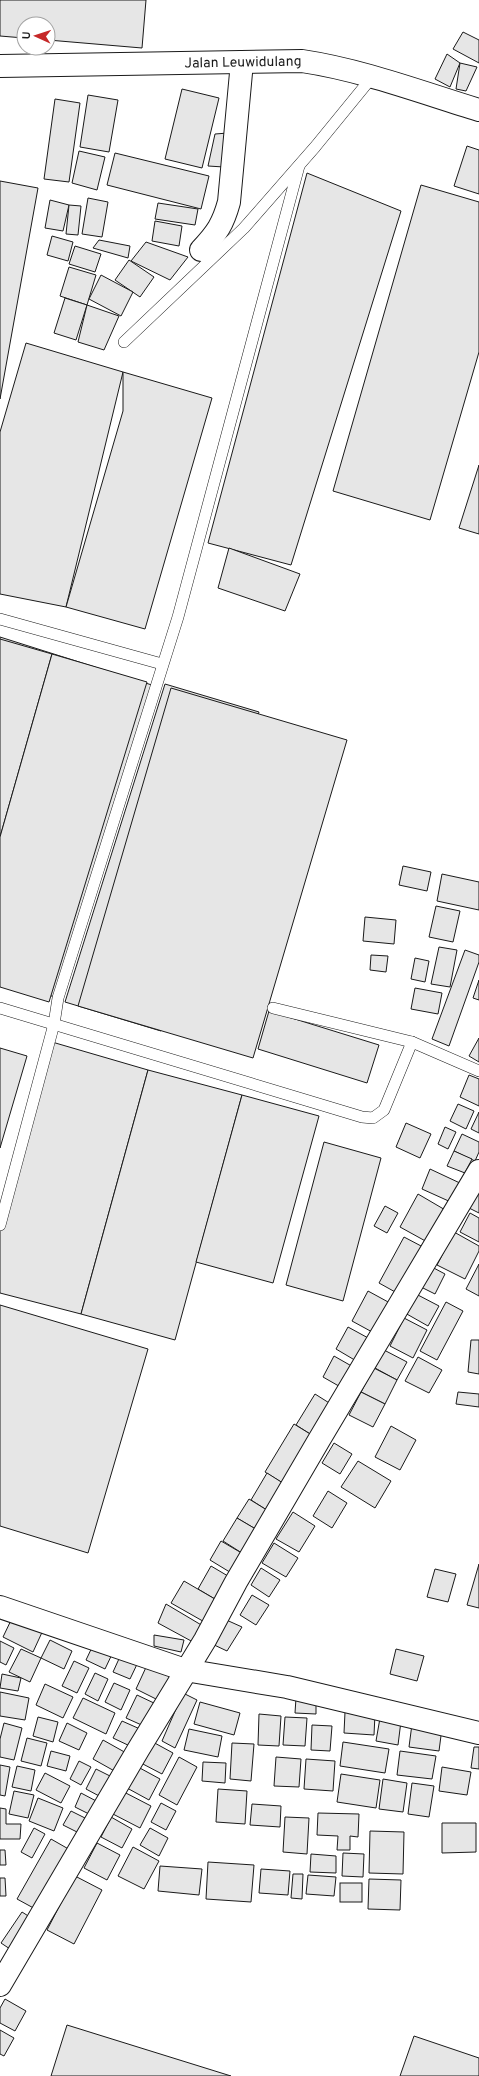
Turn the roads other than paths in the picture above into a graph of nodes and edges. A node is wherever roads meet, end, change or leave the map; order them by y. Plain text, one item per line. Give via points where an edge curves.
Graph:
1 (242, 62) junction
2 (0, 66) edge
3 (373, 76) junction
4 (479, 110) edge
5 (299, 166) junction
6 (201, 250) dead end
7 (124, 342) dead end
8 (0, 619) edge
9 (162, 664) junction
10 (0, 1008) edge
11 (273, 1008) dead end
12 (54, 1024) junction
13 (412, 1042) junction
14 (479, 1071) edge
15 (479, 1171) edge
16 (0, 1225) edge
17 (0, 1607) edge
18 (195, 1655) junction
19 (479, 1733) edge
20 (0, 1985) edge

1 - 2 street, Jalan Leuwidulang
1 - 3 street, Jalan Leuwidulang via 302,61
1 - 6 street via 229,202 217,234
3 - 4 street, Jalan Leuwidulang
3 - 5 lane
5 - 7 lane via 244,228
5 - 9 lane via 178,617
8 - 9 lane
9 - 12 lane via 58,998
10 - 12 lane
11 - 13 lane
12 - 13 lane via 362,1117 373,1118 384,1110
12 - 16 lane
13 - 14 lane
15 - 18 street
17 - 18 street
18 - 19 street via 287,1687
18 - 20 street

